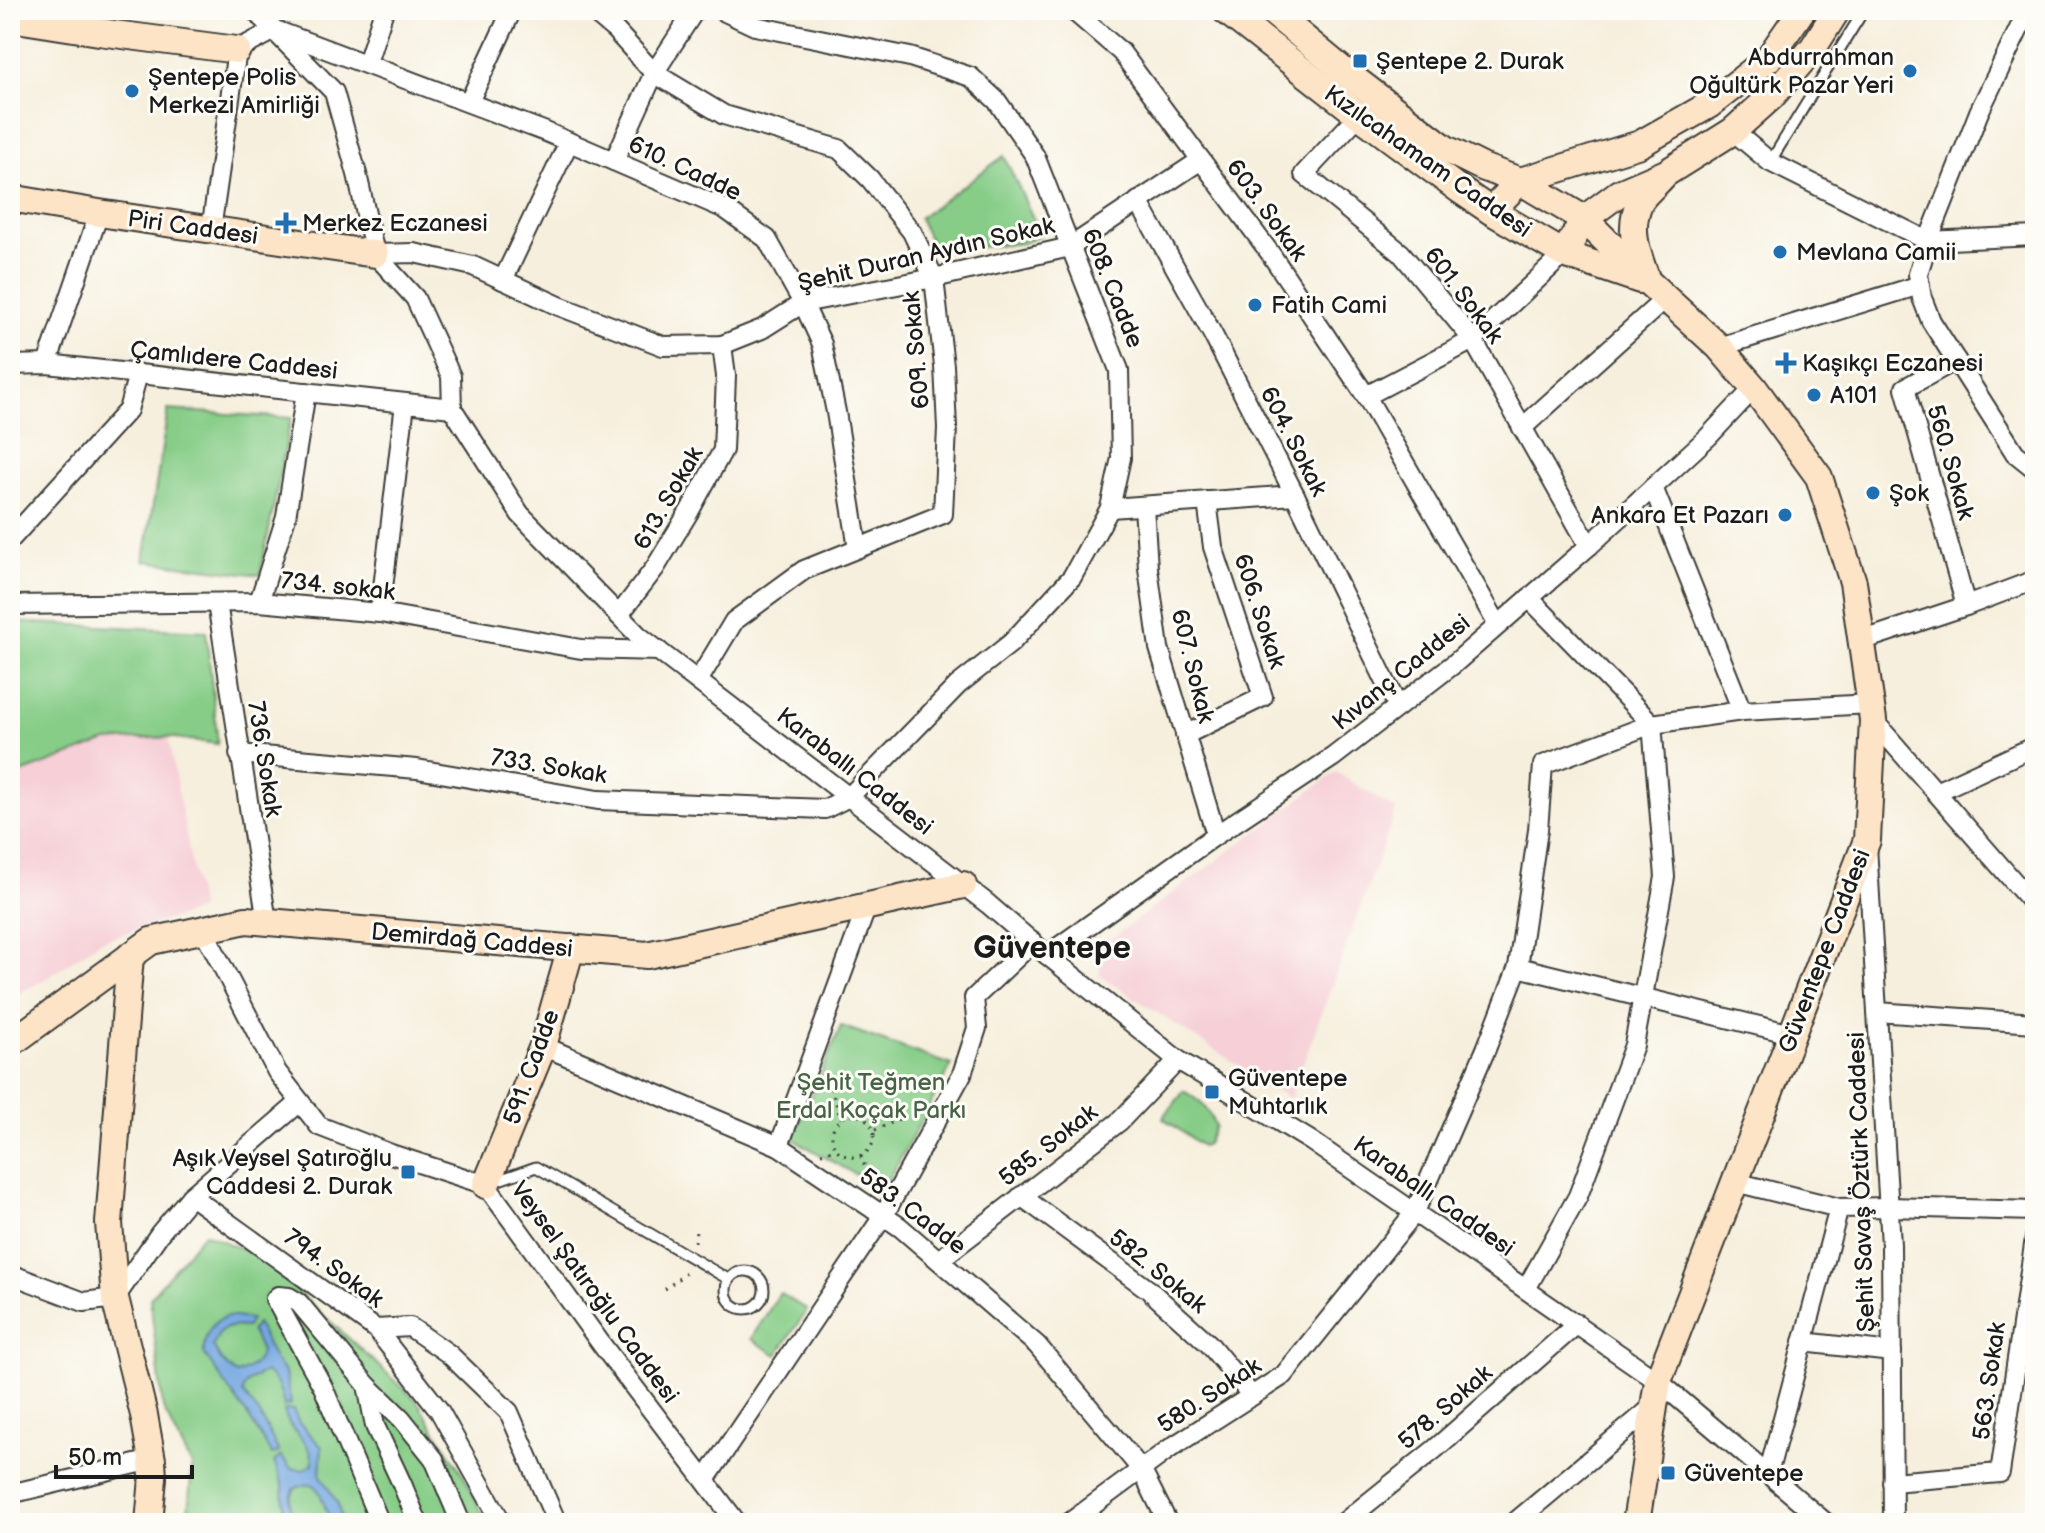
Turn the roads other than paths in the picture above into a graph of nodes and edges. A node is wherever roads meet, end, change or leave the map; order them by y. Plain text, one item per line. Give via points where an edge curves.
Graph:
1 (254, 10) edge
2 (384, 10) edge
3 (512, 10) edge
4 (591, 10) edge
5 (695, 10) edge
6 (721, 10) edge
7 (1070, 10) edge
8 (1225, 10) edge
9 (1270, 10) edge
10 (1802, 10) edge
11 (1837, 10) edge
12 (1864, 10) edge
13 (2028, 10) edge
14 (10, 18) edge
15 (275, 30) junction
16 (237, 50) junction
17 (367, 63) junction
18 (654, 73) junction
19 (469, 102) junction
20 (1359, 115) junction
21 (1733, 131) junction
22 (569, 142) junction
23 (1201, 160) junction
24 (614, 161) junction
25 (1770, 162) junction
26 (1666, 173) junction
27 (1520, 181) junction
28 (10, 198) edge
29 (1138, 201) junction
30 (1491, 211) junction
31 (99, 213) junction
32 (1584, 219) junction
33 (211, 230) junction
34 (2035, 236) edge
35 (1928, 241) junction
36 (1070, 247) junction
37 (375, 254) junction
38 (1564, 254) junction
39 (934, 278) junction
40 (503, 280) junction
41 (1920, 285) junction
42 (1656, 291) junction
43 (803, 303) junction
44 (1473, 340) junction
45 (722, 345) junction
46 (1719, 347) junction
47 (1956, 360) junction
48 (47, 364) junction
49 (10, 365) edge
50 (138, 374) junction
51 (1754, 388) junction
52 (306, 392) junction
53 (1366, 396) junction
54 (405, 403) junction
55 (452, 408) junction
56 (1522, 428) junction
57 (2035, 469) edge
58 (1653, 487) junction
59 (1295, 495) junction
60 (1207, 501) junction
61 (1144, 506) junction
62 (1110, 508) junction
63 (10, 540) edge
64 (1589, 546) junction
65 (858, 548) junction
66 (2035, 580) edge
67 (1529, 598) junction
68 (259, 602) junction
69 (217, 603) junction
70 (10, 605) edge
71 (1966, 606) junction
72 (380, 613) junction
73 (619, 615) junction
74 (1498, 625) junction
75 (1861, 641) junction
76 (659, 651) junction
77 (698, 681) junction
78 (1398, 707) junction
79 (1742, 711) junction
80 (1872, 712) junction
81 (1652, 724) junction
82 (1185, 735) junction
83 (2035, 746) edge
84 (239, 754) junction
85 (1936, 792) junction
86 (849, 797) junction
87 (1216, 835) junction
88 (1867, 840) junction
89 (963, 885) junction
90 (867, 906) junction
91 (2035, 906) edge
92 (267, 922) junction
93 (203, 929) junction
94 (571, 948) junction
95 (1040, 949) junction
96 (130, 956) junction
97 (1518, 967) junction
98 (1643, 998) junction
99 (1877, 1012) junction
100 (2035, 1023) edge
101 (14, 1034) edge
102 (1792, 1034) junction
103 (543, 1046) junction
104 (1178, 1060) junction
105 (300, 1102) junction
106 (779, 1146) junction
107 (1735, 1182) junction
108 (486, 1185) junction
109 (191, 1196) junction
110 (1021, 1196) junction
111 (1889, 1207) junction
112 (1839, 1208) junction
113 (2035, 1211) edge
114 (1415, 1212) junction
115 (884, 1215) junction
116 (2035, 1238) edge
117 (939, 1260) junction
118 (10, 1274) edge
119 (728, 1279) junction
120 (1526, 1289) junction
121 (115, 1298) junction
122 (1577, 1324) junction
123 (376, 1329) junction
124 (1803, 1342) junction
125 (1892, 1352) junction
126 (367, 1385) junction
127 (1656, 1393) junction
128 (1252, 1396) junction
129 (152, 1460) junction
130 (1141, 1469) junction
131 (1768, 1474) junction
132 (705, 1480) junction
133 (1892, 1482) junction
134 (10, 1494) edge
135 (149, 1523) edge
136 (380, 1523) edge
137 (418, 1523) edge
138 (461, 1523) edge
139 (502, 1523) edge
140 (557, 1523) edge
141 (737, 1523) edge
142 (1069, 1523) edge
143 (1168, 1523) edge
144 (1343, 1523) edge
145 (1514, 1523) edge
146 (1636, 1523) edge
147 (1826, 1523) edge
148 (1893, 1523) edge

1 - 15 street, Karaballı Caddesi
2 - 17 street
3 - 19 street
4 - 18 street, 609. Sokak
5 - 18 street
6 - 36 street, 608. Cadde via 755,26 910,57 971,77 997,101 1035,156
7 - 23 street, 603. Sokak via 1121,52
8 - 20 street, Kızılcahamam Caddesi
9 - 27 street, Kızılcahamam Caddesi via 1446,149
10 - 27 street, Kızılcahamam Caddesi via 1768,59 1709,105 1640,144
11 - 21 street via 1772,96
12 - 25 lane
13 - 35 street via 1979,112
14 - 16 street
15 - 16 street
15 - 17 street, 610. Cadde
15 - 37 street, Karaballı Caddesi via 334,92
16 - 33 street
17 - 19 street, 610. Cadde
18 - 24 street
18 - 39 street, 609. Sokak via 724,115 839,149 912,232
19 - 22 street, 610. Cadde
20 - 30 street, Kızılcahamam Caddesi
20 - 44 street, 601. Sokak via 1304,174 1401,253
21 - 25 street
21 - 26 street
22 - 24 street, 610. Cadde
22 - 40 street
23 - 29 street, Şehit Duran Aydın Sokak
23 - 53 street, 603. Sokak
24 - 43 street, 610. Cadde via 725,209 767,239
25 - 35 street
26 - 32 street via 1619,193
26 - 42 street via 1641,200 1635,221 1634,246
27 - 30 street
27 - 32 street, Güventepe Caddesi
28 - 31 street, Piri Caddesi
29 - 36 street, Şehit Duran Aydın Sokak
29 - 59 street, 604. Sokak
30 - 38 street, Kızılcahamam Caddesi
31 - 33 street, Piri Caddesi
31 - 48 street
32 - 38 street
32 - 42 street, Güventepe Caddesi
33 - 37 street, Piri Caddesi
34 - 35 street
35 - 41 street
36 - 39 street, Şehit Duran Aydın Sokak
36 - 62 street, 608. Cadde via 1119,370 1121,458
37 - 40 street, Şehit Duran Aydın Sokak via 414,253 473,266
37 - 55 street, Karaballı Caddesi via 415,298 451,376
38 - 42 street, Kızılcahamam Caddesi
38 - 44 street
39 - 43 street, Şehit Duran Aydın Sokak
39 - 65 street, 609. Sokak via 946,412 943,514
40 - 45 street, Şehit Duran Aydın Sokak via 663,346
41 - 46 street
41 - 47 street via 1931,321
42 - 46 street, Güventepe Caddesi
42 - 56 street
43 - 45 street, Şehit Duran Aydın Sokak via 762,329
43 - 65 street, 610. Cadde via 822,344
44 - 53 street
44 - 56 street, 601. Sokak
45 - 73 street, 613. Sokak via 723,450 655,568
46 - 51 street, Güventepe Caddesi
47 - 57 street via 2015,453
47 - 71 street, 560. Sokak via 1905,388
48 - 49 street, Çamlıdere Caddesi
48 - 50 street, Çamlıdere Caddesi
50 - 52 street, Çamlıdere Caddesi
50 - 63 street via 128,410
51 - 58 street, Kıvanç Caddesi
51 - 75 street, Güventepe Caddesi via 1819,477 1853,582
52 - 54 street, Çamlıdere Caddesi
52 - 68 street via 286,517
53 - 74 street, 603. Sokak
54 - 55 street, Çamlıdere Caddesi
54 - 72 street
55 - 73 street, Karaballı Caddesi via 520,514
56 - 64 street, 601. Sokak
58 - 64 street, Kıvanç Caddesi
58 - 79 street
59 - 60 street
59 - 78 street, 604. Sokak
60 - 61 street
60 - 82 street, 606. Sokak via 1213,547 1263,697
61 - 62 street
61 - 82 street, 607. Sokak via 1159,648
62 - 86 street, 608. Cadde via 1072,577 1011,643 958,685
64 - 67 street, Kıvanç Caddesi
65 - 77 street, 609. Sokak via 804,570 734,621
66 - 71 street
67 - 74 street, Kıvanç Caddesi
67 - 81 street
68 - 69 street, 734. sokak
68 - 72 street, 734. sokak
69 - 70 street, 734. sokak
69 - 84 street, 736. Sokak
71 - 75 street
72 - 76 street, 734. sokak via 581,649
73 - 76 street, Karaballı Caddesi
74 - 78 street, Kıvanç Caddesi
75 - 80 street, Güventepe Caddesi
76 - 77 street, Karaballı Caddesi
77 - 86 street, Karaballı Caddesi
78 - 87 street, Kıvanç Caddesi
79 - 80 street
79 - 81 street
80 - 85 street
80 - 88 street, Güventepe Caddesi
81 - 97 street, 580. Sokak via 1543,765
81 - 98 street via 1665,877
82 - 87 street, 607. Sokak
83 - 85 street
84 - 86 street, 733. Sokak via 417,769 598,800 825,809
84 - 92 street, 736. Sokak
85 - 91 street
86 - 89 street, Karaballı Caddesi
87 - 95 street, Kıvanç Caddesi
88 - 99 street, Şehit Savaş Öztürk Caddesi
88 - 102 street, Güventepe Caddesi
89 - 90 street, Demirdağ Caddesi
89 - 95 street, Karaballı Caddesi
90 - 94 street, Demirdağ Caddesi via 647,955
90 - 106 street
92 - 93 street, Demirdağ Caddesi via 246,920
92 - 94 street, Demirdağ Caddesi
93 - 96 street, Demirdağ Caddesi via 151,941
93 - 105 street, Veysel Şatıroğlu Caddesi via 277,1072
94 - 103 street, 591. Cadde
95 - 104 street, Karaballı Caddesi
95 - 115 street, Kıvanç Caddesi via 974,998 977,1028 962,1074
96 - 101 street, Demirdağ Caddesi
96 - 121 street via 109,1223
97 - 98 street
97 - 114 street, 580. Sokak
98 - 102 street
98 - 120 street via 1634,1045 1578,1196
99 - 100 street
99 - 111 street, Şehit Savaş Öztürk Caddesi
102 - 107 street, Güventepe Caddesi
103 - 106 street, 583. Cadde
103 - 108 street, 591. Cadde
104 - 110 street, 585. Sokak via 1120,1121
104 - 114 street, Karaballı Caddesi
105 - 108 street, Veysel Şatıroğlu Caddesi via 319,1126
105 - 109 street
106 - 115 street, 583. Cadde
107 - 112 street
107 - 127 street, Güventepe Caddesi
108 - 119 lane via 536,1167
108 - 132 street, Veysel Şatıroğlu Caddesi
109 - 121 street
109 - 123 street, 794. Sokak
110 - 117 street, 585. Sokak
110 - 128 street, 582. Sokak via 1149,1290 1209,1344
111 - 112 street
111 - 113 street
111 - 125 street, Şehit Savaş Öztürk Caddesi
112 - 124 street
114 - 120 street, Karaballı Caddesi
114 - 128 street, 580. Sokak via 1284,1375
115 - 117 street, 583. Cadde
115 - 132 street
116 - 133 street, 563. Sokak via 2000,1473
117 - 130 street, 583. Cadde via 1037,1345
118 - 121 street via 84,1302
119 - 119 lane via 725,1292 730,1303 747,1310 758,1304 764,1286 757,1275 745,1270
120 - 122 street, Karaballı Caddesi
121 - 129 street
122 - 127 street, Karaballı Caddesi
122 - 144 street, 578. Sokak
123 - 139 street, 794. Sokak via 439,1410
123 - 140 street via 410,1327 449,1354 509,1412
124 - 125 street
124 - 131 street
125 - 133 street, Şehit Savaş Öztürk Caddesi
126 - 136 street via 299,1303 289,1297 275,1299 323,1387
126 - 137 street via 375,1426
126 - 138 street via 434,1459
127 - 131 street, Karaballı Caddesi
127 - 145 street
127 - 146 street, Güventepe Caddesi
128 - 130 street, 580. Sokak
129 - 134 street
129 - 135 street
130 - 142 street, 580. Sokak
130 - 143 street, 583. Cadde
131 - 147 street, Karaballı Caddesi
132 - 141 street, Veysel Şatıroğlu Caddesi
133 - 148 street, Şehit Savaş Öztürk Caddesi

